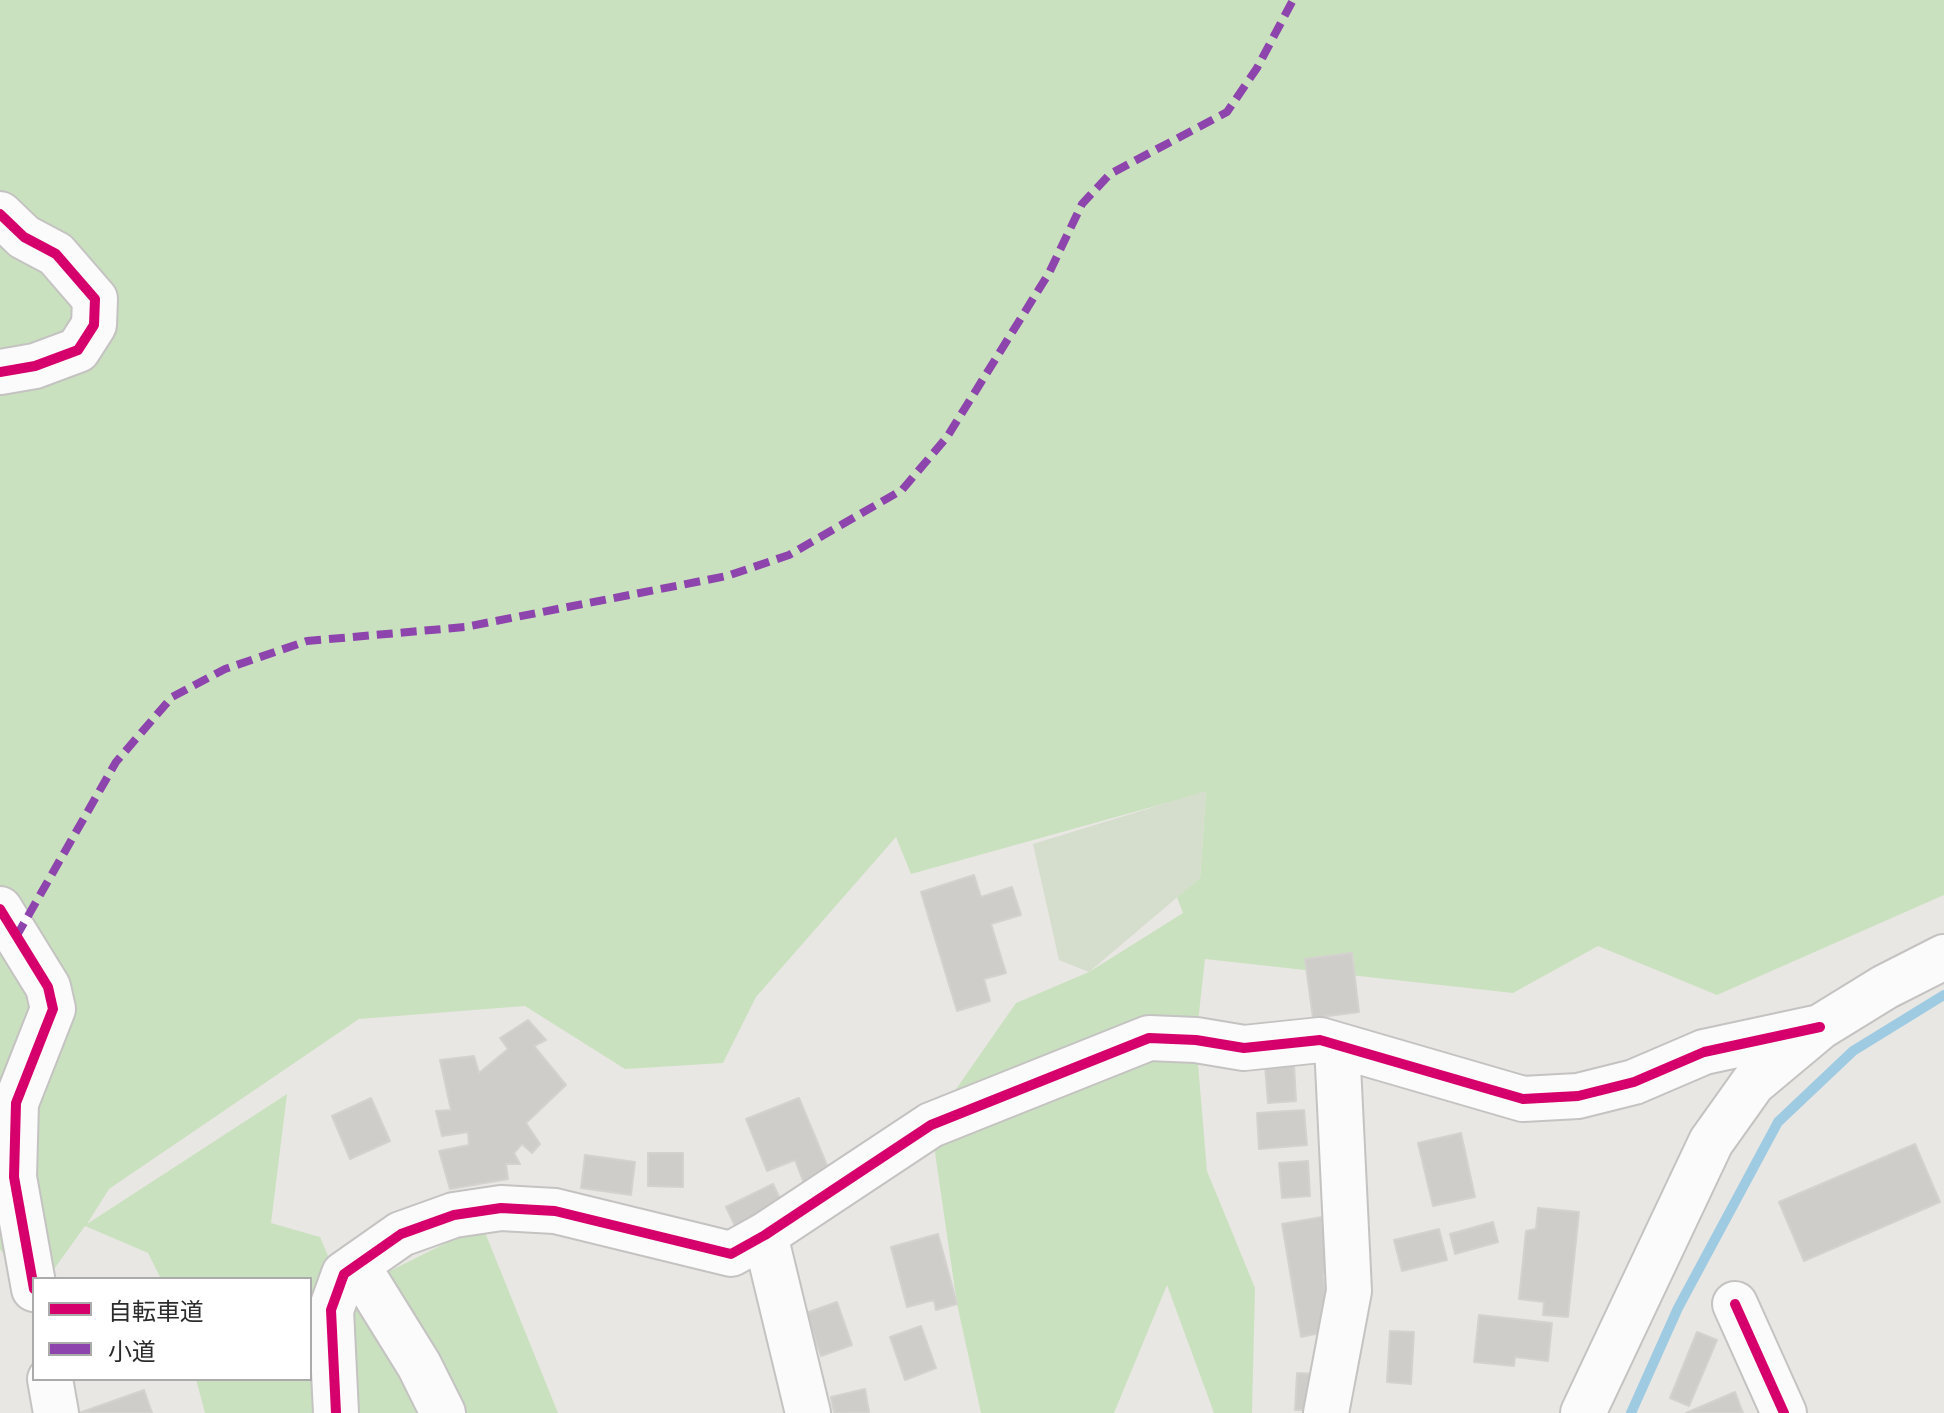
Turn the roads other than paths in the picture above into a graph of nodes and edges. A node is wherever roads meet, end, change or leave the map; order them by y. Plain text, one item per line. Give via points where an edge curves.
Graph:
1 (0, 214) edge
2 (0, 372) edge
3 (0, 909) edge
4 (1944, 957) edge
5 (1820, 1027) junction
6 (1337, 1045) junction
7 (765, 1235) junction
8 (357, 1265) junction
9 (32, 1278) edge
10 (1735, 1304) dead end
11 (50, 1381) edge
12 (56, 1413) edge
13 (336, 1413) edge
14 (443, 1413) edge
15 (808, 1413) edge
16 (1326, 1413) edge
17 (1583, 1413) edge
18 (1784, 1413) edge

1 - 2 street via 24,237 56,254 95,299 94,325 78,350
3 - 9 street via 48,987 53,1009 16,1103 14,1177
4 - 5 street
5 - 6 street via 1704,1052 1634,1082 1578,1096 1523,1099
5 - 17 street via 1753,1083 1711,1142
6 - 7 street via 1320,1040 1244,1048 1149,1038 931,1125
6 - 16 street via 1349,1291
7 - 8 street via 731,1254 555,1211 501,1208 454,1215 401,1234
7 - 15 street
8 - 13 street via 344,1274 331,1310
8 - 14 street
10 - 18 street
11 - 12 street

